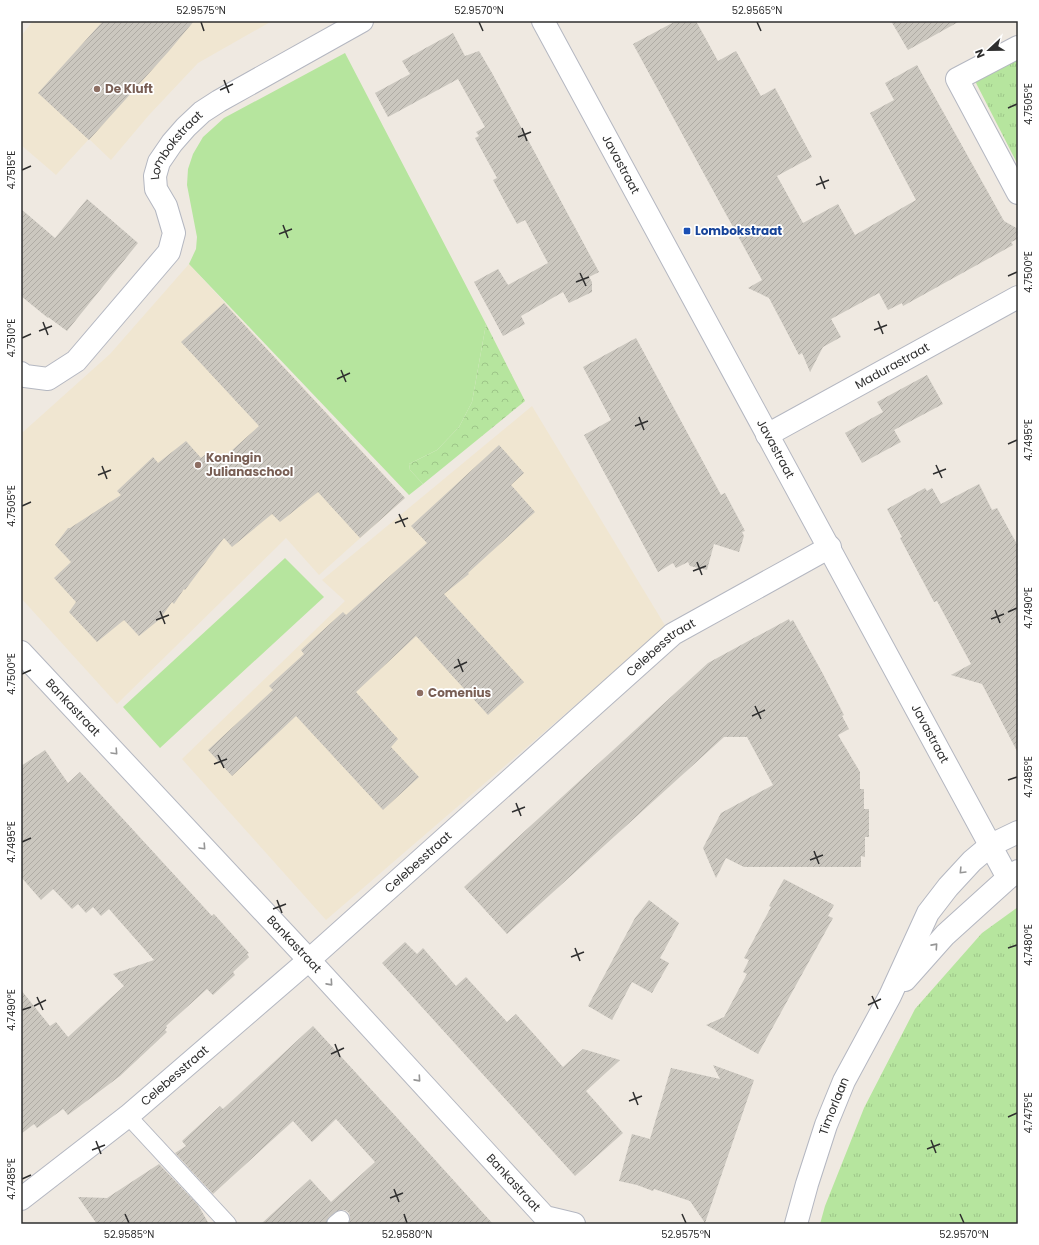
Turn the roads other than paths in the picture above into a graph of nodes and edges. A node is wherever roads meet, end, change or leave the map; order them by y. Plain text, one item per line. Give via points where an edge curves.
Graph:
1 (362, 21) edge
2 (543, 21) edge
3 (1018, 46) edge
4 (1018, 193) edge
5 (1018, 297) edge
6 (21, 373) edge
7 (767, 436) junction
8 (830, 547) junction
9 (21, 652) edge
10 (1018, 832) edge
11 (991, 845) junction
12 (1013, 874) edge
13 (309, 960) junction
14 (890, 996) junction
15 (128, 1116) junction
16 (21, 1199) edge
17 (228, 1224) edge
18 (574, 1224) edge
19 (796, 1224) edge

1 - 6 street, Lombokstraat via 219,101 186,127 159,162 155,176 156,189 166,206 174,233 169,252 76,361 48,379 25,376
2 - 7 street, Javastraat
3 - 4 street via 958,79
5 - 7 street, Madurastraat
7 - 8 street, Javastraat
8 - 11 street, Javastraat
8 - 13 street, Celebesstraat via 673,634
9 -> 13 street, Bankastraat
10 - 11 street, Timorlaan
11 - 12 street, Javastraat
11 -> 14 street, Timorlaan via 972,861 928,913
14 -> 12 street, Timorlaan via 945,935
13 - 15 street, Celebesstraat
13 -> 18 street, Bankastraat via 545,1218
14 - 19 street, Timorlaan via 844,1081 829,1118
15 - 16 street, Celebesstraat
15 - 17 lane

